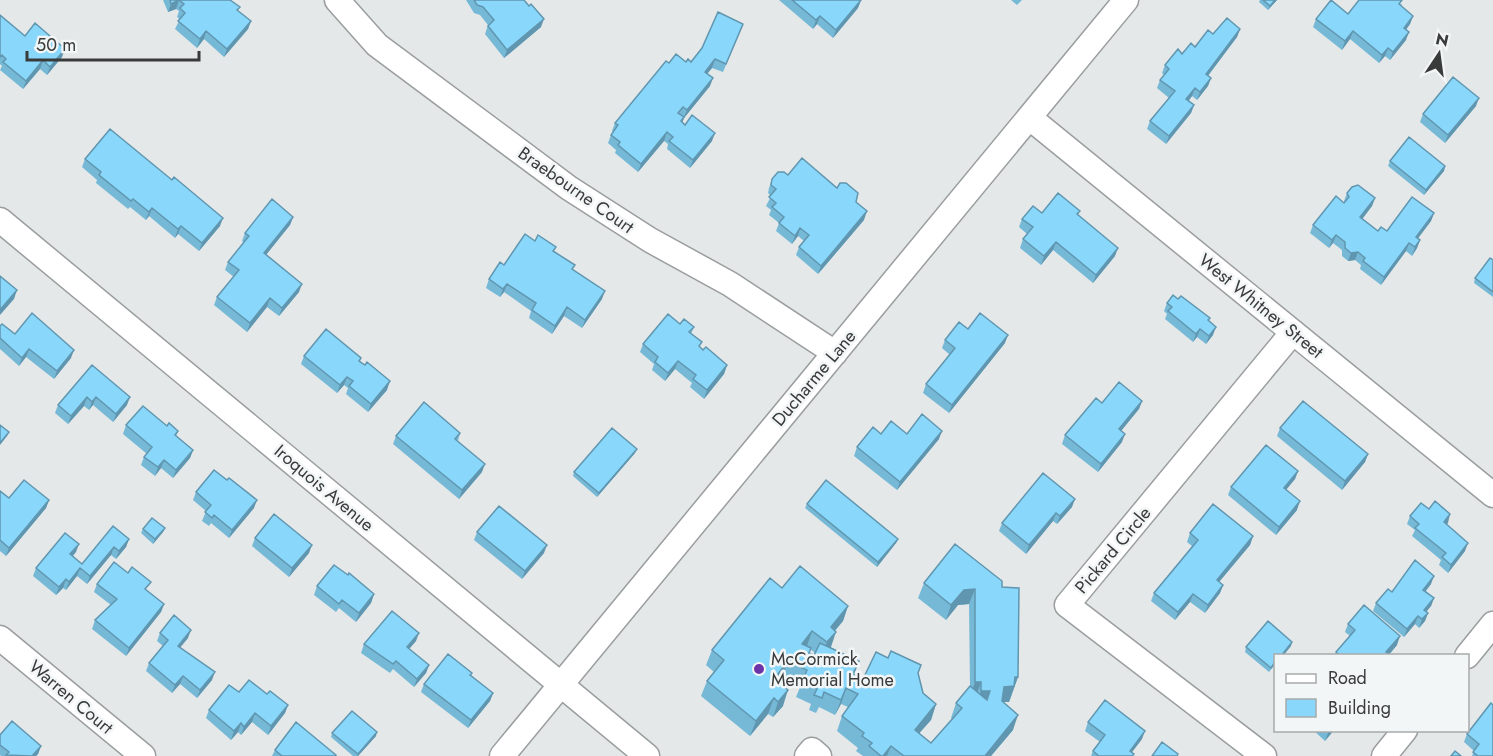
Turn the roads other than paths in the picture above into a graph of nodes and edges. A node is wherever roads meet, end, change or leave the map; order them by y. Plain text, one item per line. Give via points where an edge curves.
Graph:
1 (337, 0) edge
2 (1126, 0) edge
3 (1030, 118) junction
4 (0, 220) edge
5 (1293, 332) junction
6 (835, 353) junction
7 (1493, 495) edge
8 (1493, 624) edge
9 (0, 638) edge
10 (1469, 654) edge
11 (561, 685) junction
12 (1403, 732) edge
13 (143, 756) edge
14 (502, 756) edge
15 (647, 756) edge
16 (807, 756) edge
17 (819, 756) edge
18 (1264, 756) edge
19 (1384, 756) edge

1 - 6 street, Braebourne Court via 377,45 569,188 650,240 730,284
2 - 3 street, Ducharme Lane
3 - 5 street, West Whitney Street
3 - 6 street, Ducharme Lane
4 - 11 street, Iroquois Avenue
5 - 7 street, West Whitney Street
5 - 18 street, Pickard Circle via 1067,605
6 - 11 street, Ducharme Lane
8 - 10 street
9 - 13 street, Warren Court
11 - 14 street, Ducharme Lane
11 - 15 street, Iroquois Avenue
12 - 19 street
16 - 17 street via 812,750

